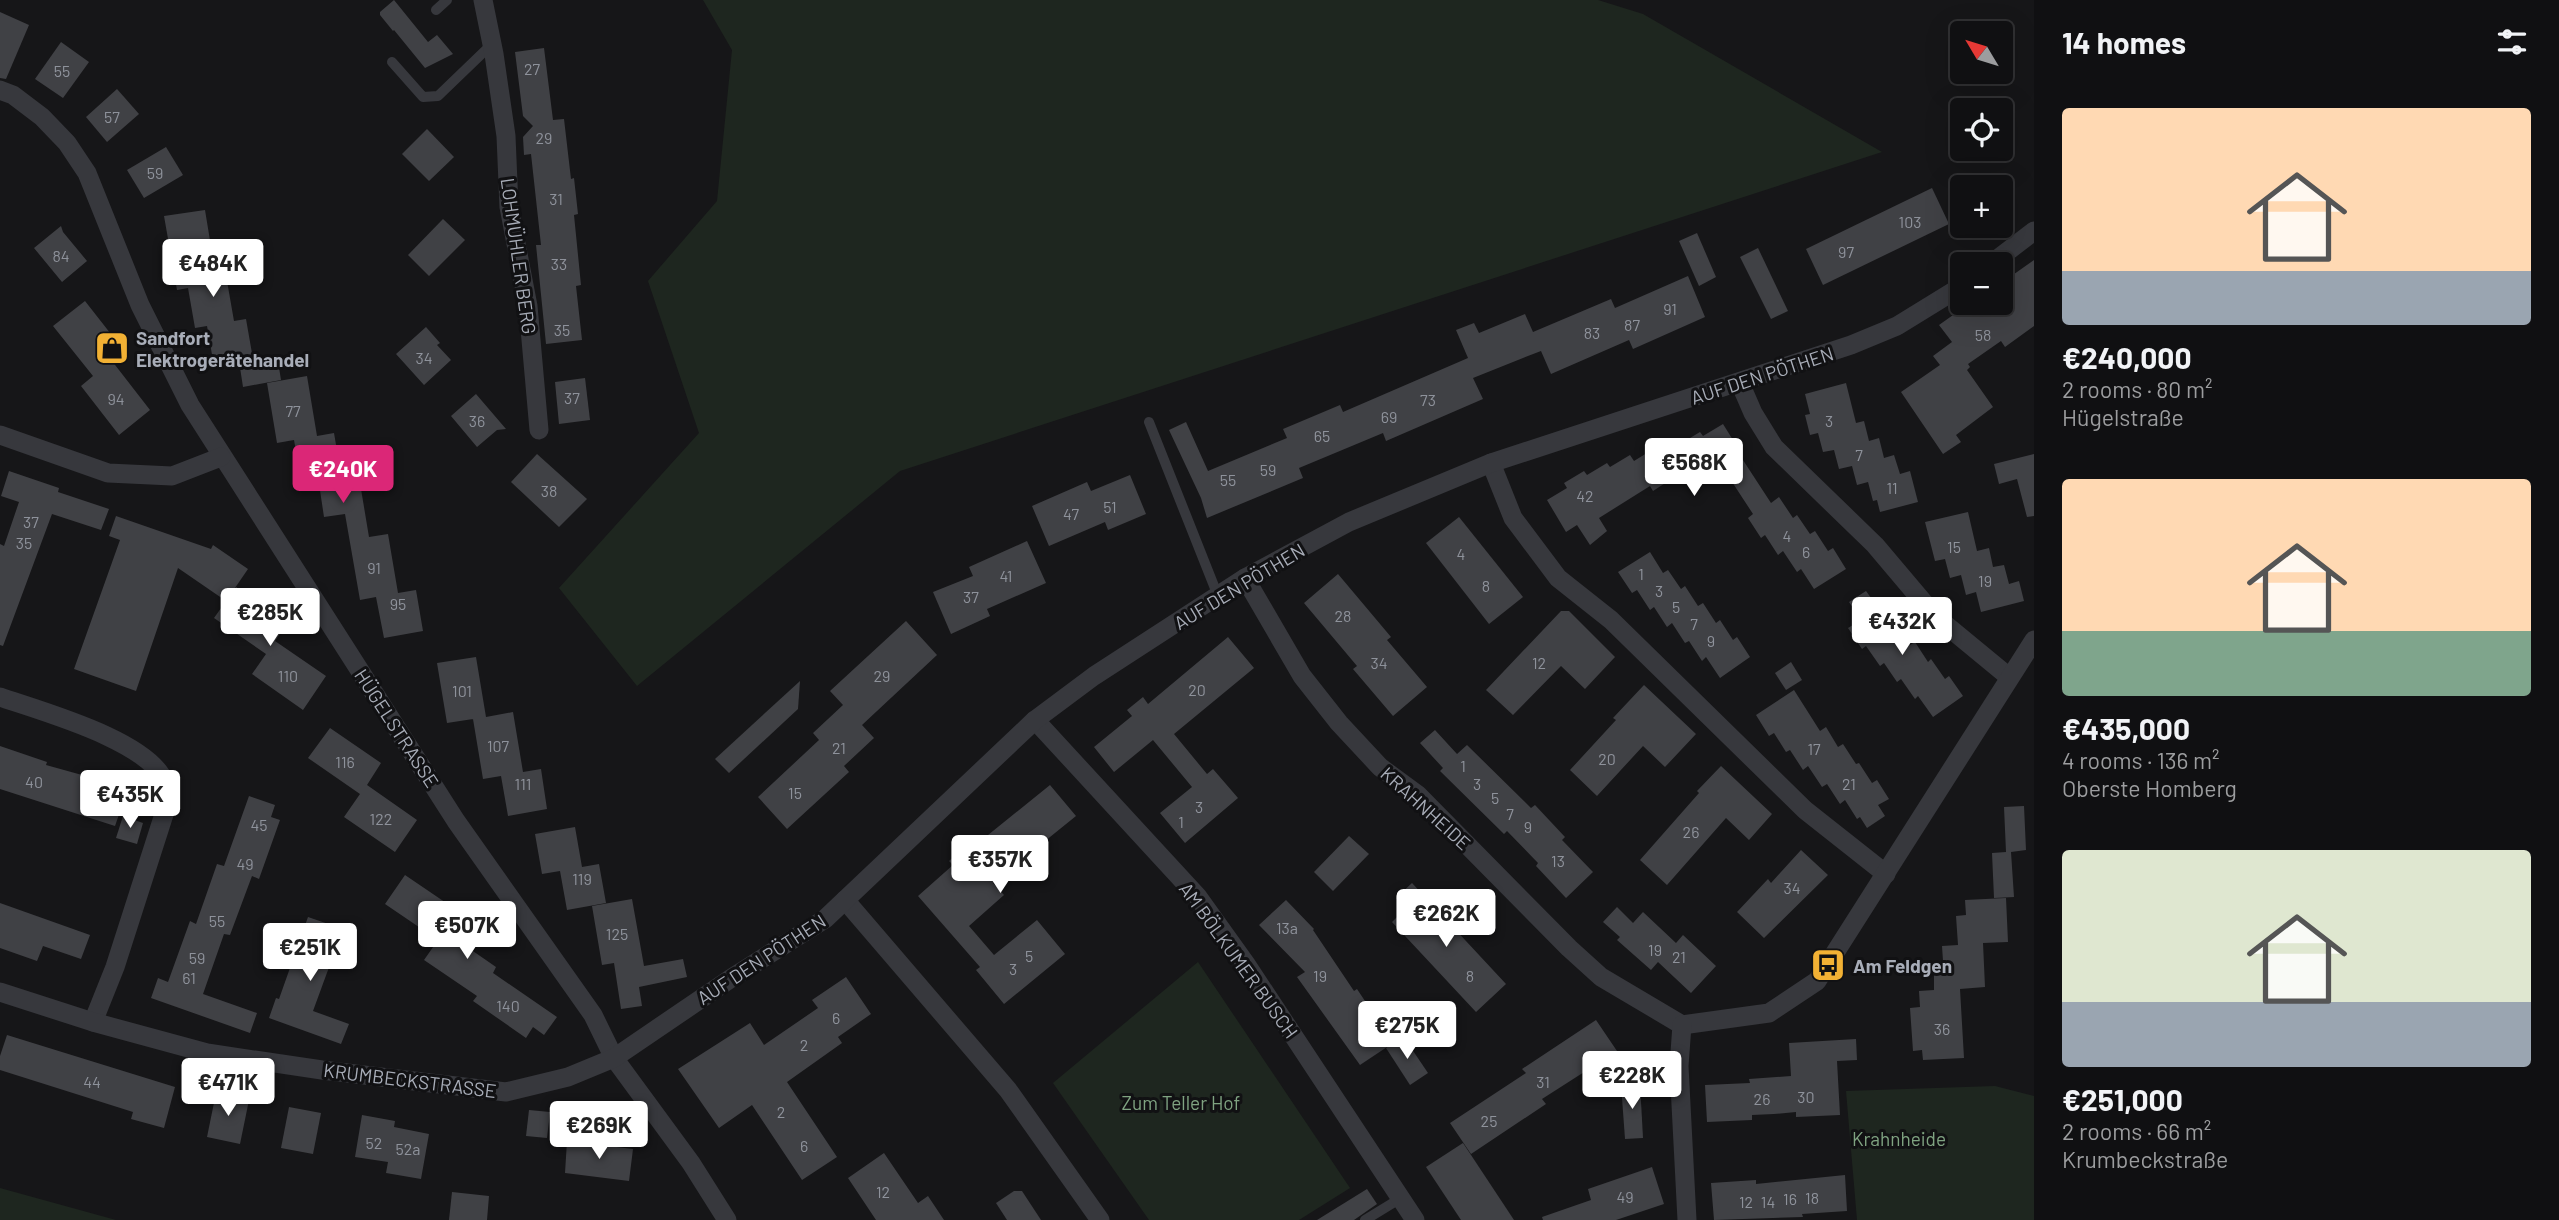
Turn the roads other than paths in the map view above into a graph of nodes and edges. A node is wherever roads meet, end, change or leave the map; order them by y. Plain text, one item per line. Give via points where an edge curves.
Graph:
1 (447, 0) edge
2 (483, 0) edge
3 (436, 10) dead end
4 (492, 44) junction
5 (392, 62) dead end
6 (0, 90) edge
7 (2034, 231) edge
8 (2007, 252) edge
9 (1950, 293) edge
10 (1740, 383) junction
11 (1149, 422) dead end
12 (539, 430) dead end
13 (0, 435) edge
14 (222, 457) junction
15 (1491, 463) junction
16 (1245, 578) junction
17 (1218, 596) junction
18 (2034, 640) edge
19 (2009, 677) junction
20 (0, 697) edge
21 (1035, 720) junction
22 (1886, 874) junction
23 (845, 900) junction
24 (0, 992) edge
25 (93, 1022) junction
26 (1682, 1025) junction
27 (614, 1058) junction
28 (1401, 1198) junction
29 (727, 1220) edge
30 (1100, 1220) edge
31 (1365, 1220) edge
32 (1415, 1220) edge
33 (1688, 1220) edge

1 - 3 lane
2 - 4 street, LOHMÜHLER BERG
4 - 5 lane via 438,96 423,97
4 - 12 street, LOHMÜHLER BERG via 506,136 509,206 528,306
6 - 14 street, HÜGELSTRASSE via 42,117 87,173 140,305
7 - 8 street
9 - 10 street, AUF DEN PÖTHEN via 1897,326
10 - 15 street, AUF DEN PÖTHEN
10 - 19 street via 1774,447 1875,545 1935,616
11 - 17 lane
13 - 14 street via 108,472 172,476
14 - 27 street, HÜGELSTRASSE via 456,821 593,1015
15 - 16 street, AUF DEN PÖTHEN via 1349,522
15 - 22 street via 1513,518 1558,578 1611,620 1805,810
16 - 17 street, AUF DEN PÖTHEN
16 - 26 street, KRAHNHEIDE via 1301,676 1380,767 1418,795 1601,977
17 - 21 street, AUF DEN PÖTHEN
18 - 19 street
19 - 22 street
20 - 25 street via 129,746 165,783 167,805
21 - 23 street, AUF DEN PÖTHEN
21 - 28 street, AM BÖLKUMER BUSCH via 1198,897
22 - 26 street via 1817,981 1769,1013
23 - 27 street, AUF DEN PÖTHEN via 825,919
23 - 30 street via 1008,1090
24 - 25 street, KRUMBECKSTRASSE
25 - 27 street, KRUMBECKSTRASSE via 206,1053 506,1091 568,1077
26 - 33 street via 1679,1066
27 - 29 street, HÜGELSTRASSE
28 - 31 lane
28 - 32 street, AM BÖLKUMER BUSCH

